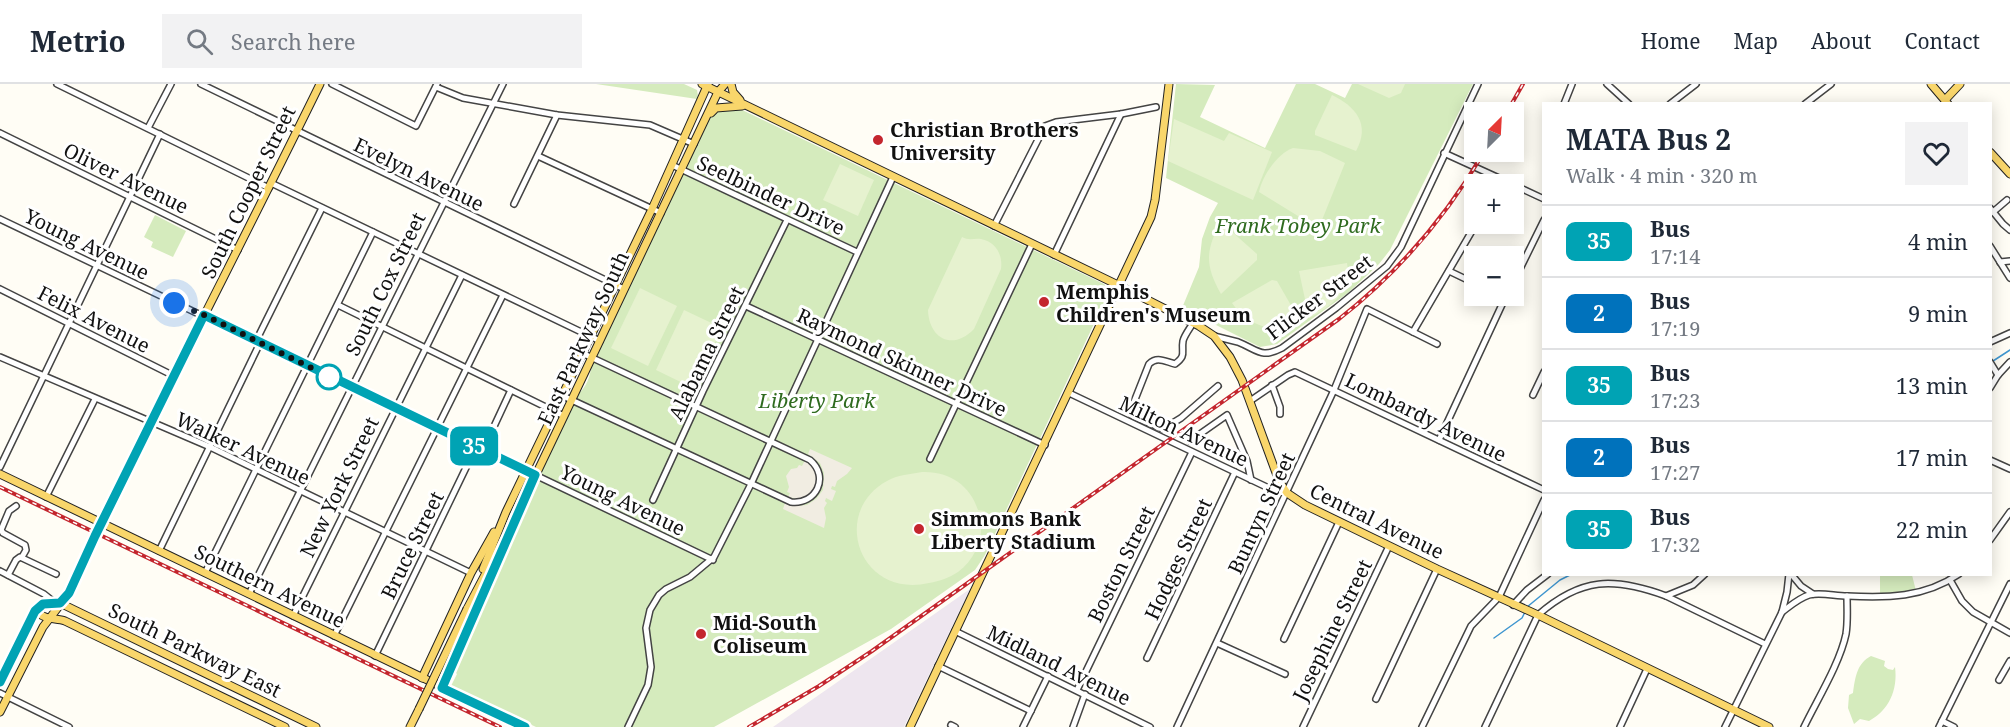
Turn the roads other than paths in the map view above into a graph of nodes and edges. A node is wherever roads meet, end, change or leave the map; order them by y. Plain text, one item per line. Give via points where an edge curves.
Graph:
1 (57, 84) edge
2 (171, 84) edge
3 (201, 84) edge
4 (320, 84) edge
5 (332, 84) edge
6 (503, 84) edge
7 (725, 84) edge
8 (730, 84) edge
9 (1170, 84) edge
10 (1478, 84) edge
11 (1572, 84) edge
12 (1607, 84) edge
13 (1681, 84) edge
14 (1696, 84) edge
15 (1831, 84) edge
16 (1931, 84) edge
17 (1960, 84) edge
18 (706, 85) edge
19 (437, 86) edge
20 (1687, 91) junction
21 (718, 92) junction
22 (1565, 102) edge
23 (1627, 102) edge
24 (1673, 102) edge
25 (1808, 102) edge
26 (1947, 102) edge
27 (493, 104) junction
28 (746, 106) junction
29 (1156, 106) dead end
30 (1121, 114) junction
31 (557, 116) junction
32 (707, 117) junction
33 (148, 128) junction
34 (297, 131) junction
35 (0, 134) edge
36 (160, 134) junction
37 (684, 140) junction
38 (694, 144) junction
39 (1444, 153) junction
40 (1992, 154) edge
41 (538, 156) junction
42 (672, 165) junction
43 (681, 170) junction
44 (1484, 174) edge
45 (2010, 174) edge
46 (893, 177) junction
47 (270, 185) junction
48 (1524, 190) edge
49 (131, 198) junction
50 (1542, 198) edge
51 (2007, 200) dead end
52 (443, 202) junction
53 (514, 204) dead end
54 (322, 208) junction
55 (652, 209) junction
56 (661, 213) junction
57 (1992, 213) edge
58 (0, 219) edge
59 (787, 220) junction
60 (1542, 224) edge
61 (994, 226) junction
62 (2010, 230) edge
63 (373, 232) junction
64 (1470, 234) edge
65 (1032, 244) junction
66 (1992, 249) edge
67 (238, 250) junction
68 (857, 252) junction
69 (417, 253) junction
70 (1054, 255) junction
71 (1524, 261) edge
72 (2010, 261) edge
73 (2000, 262) junction
74 (97, 266) junction
75 (1449, 271) junction
76 (462, 275) junction
77 (1464, 278) edge
78 (2010, 278) edge
79 (615, 285) junction
80 (1118, 285) junction
81 (624, 289) junction
82 (0, 290) edge
83 (503, 295) junction
84 (338, 305) junction
85 (746, 306) junction
86 (1499, 306) edge
87 (204, 315) junction
88 (1193, 323) junction
89 (70, 324) junction
90 (381, 327) junction
91 (1413, 332) junction
92 (2010, 333) edge
93 (590, 336) junction
94 (1214, 336) junction
95 (817, 340) junction
96 (600, 341) junction
97 (1992, 341) edge
98 (260, 343) junction
99 (1437, 344) dead end
100 (425, 348) junction
101 (582, 353) junction
102 (0, 357) edge
103 (592, 357) junction
104 (2010, 362) edge
105 (1992, 365) edge
106 (307, 366) junction
107 (467, 368) junction
108 (1998, 375) junction
109 (174, 376) junction
110 (1542, 376) edge
111 (44, 377) junction
112 (1992, 385) edge
113 (1218, 386) dead end
114 (1272, 386) junction
115 (351, 387) junction
116 (511, 390) junction
117 (1334, 390) junction
118 (1069, 393) junction
119 (1533, 395) dead end
120 (563, 396) junction
121 (95, 399) junction
122 (572, 400) junction
123 (1250, 401) junction
124 (957, 404) junction
125 (696, 406) junction
126 (395, 407) junction
127 (555, 412) junction
128 (1280, 414) dead end
129 (564, 417) junction
130 (151, 422) junction
131 (436, 428) junction
132 (1439, 440) junction
133 (771, 441) junction
134 (1190, 441) dead end
135 (1045, 445) junction
136 (210, 447) junction
137 (476, 447) junction
138 (676, 449) junction
139 (483, 450) junction
140 (1192, 452) junction
141 (930, 459) dead end
142 (1992, 461) edge
143 (0, 467) edge
144 (255, 469) junction
145 (2010, 469) edge
146 (526, 470) junction
147 (1235, 472) junction
148 (0, 474) edge
149 (535, 475) junction
150 (1251, 480) junction
151 (751, 484) junction
152 (1542, 489) edge
153 (300, 490) junction
154 (1287, 493) junction
155 (46, 497) junction
156 (653, 500) dead end
157 (1542, 504) edge
158 (16, 506) dead end
159 (519, 510) junction
160 (344, 512) junction
161 (506, 512) junction
162 (2010, 512) edge
163 (1339, 522) junction
164 (101, 524) junction
165 (385, 531) junction
166 (1992, 537) edge
167 (1389, 546) junction
168 (159, 551) junction
169 (425, 551) junction
170 (22, 557) junction
171 (712, 560) junction
172 (1437, 569) junction
173 (0, 571) edge
174 (205, 573) junction
175 (471, 573) junction
176 (56, 574) dead end
177 (8, 575) junction
178 (1545, 576) edge
179 (1703, 576) edge
180 (1790, 576) edge
181 (1792, 576) edge
182 (1956, 576) edge
183 (1950, 580) junction
184 (2010, 584) edge
185 (37, 591) junction
186 (249, 594) junction
187 (1813, 594) junction
188 (1666, 596) junction
189 (1846, 596) junction
190 (1498, 597) junction
191 (57, 603) junction
192 (41, 605) junction
193 (1513, 605) junction
194 (468, 607) junction
195 (1782, 612) junction
196 (293, 615) junction
197 (1538, 615) junction
198 (49, 618) junction
199 (1992, 622) junction
200 (955, 631) junction
201 (2010, 633) edge
202 (334, 636) junction
203 (1284, 639) dead end
204 (1217, 643) junction
205 (1765, 644) junction
206 (375, 656) junction
207 (1147, 658) dead end
208 (2010, 661) edge
209 (938, 666) junction
210 (1647, 669) junction
211 (1285, 674) dead end
212 (1048, 676) junction
213 (422, 678) junction
214 (1999, 680) dead end
215 (0, 682) edge
216 (442, 688) junction
217 (1077, 690) junction
218 (0, 693) edge
219 (1085, 694) junction
220 (8, 697) junction
221 (257, 699) junction
222 (1376, 699) dead end
223 (1734, 710) junction
224 (252, 711) junction
225 (1031, 711) junction
226 (0, 712) edge
227 (1941, 724) edge
228 (69, 727) edge
229 (285, 727) edge
230 (316, 727) edge
231 (410, 727) edge
232 (525, 727) edge
233 (628, 727) edge
234 (910, 727) edge
235 (1023, 727) edge
236 (1073, 727) edge
237 (1150, 727) edge
238 (1177, 727) edge
239 (1303, 727) edge
240 (1422, 727) edge
241 (1486, 727) edge
242 (1620, 727) edge
243 (1725, 727) edge
244 (1769, 727) edge
245 (1804, 727) edge
246 (1954, 727) edge

1 - 33 street
2 - 33 street
3 - 34 street, Evelyn Avenue
4 - 34 main road, South Cooper Street
5 - 19 street via 416,126
6 - 27 street, South Cox Street
7 - 21 main road, East Parkway South
8 - 28 main road
9 - 80 main road via 1151,217
10 - 39 street, Flicker Street
11 - 22 street
12 - 23 street
13 - 20 street
14 - 20 street
15 - 25 street
16 - 26 main road
17 - 26 main road
18 - 21 main road, Central Avenue
18 - 37 main road, East Parkway South
19 - 27 street via 463,98
20 - 24 street
21 - 28 main road, Central Avenue
21 - 32 main road, East Parkway South
27 - 31 street
27 - 52 street, South Cox Street
28 - 32 main road via 716,108
28 - 46 main road, Central Avenue
29 - 30 street
30 - 61 street via 1045,126
30 - 70 street
31 - 37 street via 650,125
31 - 41 street
32 - 38 main road, East Parkway South
33 - 36 street
34 - 47 main road, South Cooper Street
34 - 52 street, Evelyn Avenue
35 - 49 street, Oliver Avenue
36 - 47 street
36 - 49 street
37 - 38 street
37 - 42 main road, East Parkway South
38 - 43 main road, East Parkway South
39 - 44 street
39 - 94 street, Flicker Street via 1401,247 1387,266 1336,308 1272,353 1261,354
40 - 45 main road
41 - 53 street
41 - 55 street
42 - 43 street, Seelbinder Drive
42 - 55 main road, East Parkway South
43 - 56 main road, East Parkway South
43 - 59 street, Seelbinder Drive
46 - 61 main road, Central Avenue
46 - 68 street
47 - 54 street
47 - 67 main road, South Cooper Street
48 - 50 street
49 - 67 street, Oliver Avenue
49 - 74 street
51 - 57 street
52 - 69 street, South Cox Street
52 - 79 street, Evelyn Avenue
54 - 63 street
54 - 98 street via 260,335
55 - 56 street
55 - 79 main road, East Parkway South
56 - 81 main road, East Parkway South
57 - 62 street
58 - 74 street, Young Avenue
59 - 68 street, Seelbinder Drive
59 - 85 street, Alabama Street
60 - 71 street
61 - 65 main road, Central Avenue
63 - 69 street
63 - 84 street
64 - 75 street
65 - 70 main road, Central Avenue
65 - 124 street
66 - 73 street
67 - 87 main road, South Cooper Street
68 - 95 street
69 - 76 street
69 - 90 street, South Cox Street
70 - 80 main road, Central Avenue
72 - 73 street
73 - 78 street
74 - 87 street, Young Avenue
74 - 89 street
75 - 77 street
75 - 91 street
76 - 83 street
76 - 100 street, New York Street
79 - 81 street, Evelyn Avenue
79 - 93 main road, East Parkway South
80 - 88 main road, Central Avenue
80 - 118 main road
81 - 96 main road, East Parkway South
82 - 89 street, Felix Avenue
83 - 93 street
83 - 107 street
84 - 90 street
84 - 106 street
85 - 95 street, Raymond Skinner Drive
85 - 125 street, Alabama Street
86 - 132 street
87 - 98 street, Young Avenue
87 - 109 main road, South Cooper Street
88 - 94 main road, Central Avenue
88 - 113 street via 1178,362 1158,359 1149,364 1130,412 1163,429
89 - 109 street, Felix Avenue
89 - 111 street
90 - 100 street
90 - 115 street, South Cox Street
91 - 99 street
91 - 117 street, Buntyn Street via 1367,309
92 - 97 street
93 - 96 street
93 - 101 main road, East Parkway South
94 - 123 main road, Central Avenue via 1230,357
95 - 124 street, Raymond Skinner Drive
95 - 133 street
96 - 103 main road, East Parkway South
98 - 106 street, Young Avenue
98 - 136 street
100 - 107 street
100 - 126 street, New York Street
101 - 103 street
101 - 120 main road, East Parkway South
102 - 111 street, Walker Avenue
103 - 122 main road, East Parkway South
103 - 125 street
104 - 108 street
105 - 108 street
106 - 115 street, Young Avenue
106 - 144 street
107 - 116 street
107 - 131 street
108 - 112 street
109 - 130 main road, South Cooper Street
110 - 119 street
111 - 121 street, Walker Avenue
111 - 143 street
114 - 117 street, Lombardy Avenue via 1294,373
114 - 123 street
114 - 128 street
115 - 126 street, Young Avenue
115 - 153 street, South Cox Street
116 - 127 street
116 - 139 street
117 - 132 street, Lombardy Avenue
117 - 154 street, Buntyn Street
118 - 135 main road
118 - 140 street, Milton Avenue
120 - 122 street
120 - 127 main road, East Parkway South
121 - 130 street, Walker Avenue
121 - 155 street
122 - 129 main road, East Parkway South
122 - 138 street
123 - 154 main road, Central Avenue via 1271,463
124 - 135 street, Raymond Skinner Drive
124 - 141 street
125 - 133 street
125 - 138 street, Alabama Street
126 - 131 street, Young Avenue
126 - 160 street, New York Street
127 - 129 street
127 - 146 main road, East Parkway South
129 - 149 main road, East Parkway South
130 - 136 street, Walker Avenue
130 - 164 main road, South Cooper Street
131 - 137 street, Young Avenue
131 - 165 street
132 - 152 street, Lombardy Avenue
133 - 151 street
133 - 151 street via 814,463 819,471 818,489 805,501 796,502
134 - 150 street via 1227,415
135 - 200 main road
136 - 144 street, Walker Avenue
136 - 168 street
137 - 139 street, Young Avenue
137 - 169 street, Bruce Street
138 - 151 street
138 - 156 street, Alabama Street
139 - 146 street, Young Avenue
140 - 147 street, Milton Avenue
140 - 217 street, Boston Street
142 - 145 street
144 - 153 street, Walker Avenue
144 - 174 street
146 - 149 street, Young Avenue
146 - 161 main road, East Parkway South
147 - 150 street, Milton Avenue
147 - 207 street, Hodges Street
148 - 155 main road, Southern Avenue
149 - 159 main road, East Parkway South
149 - 171 street, Young Avenue
150 - 154 street, Milton Avenue
151 - 171 street
153 - 160 street, Walker Avenue
153 - 186 street, South Cox Street
154 - 163 main road, Central Avenue
154 - 204 street, Buntyn Street
155 - 164 main road, Southern Avenue
157 - 190 street
158 - 170 street via 9,511 0,530 25,545
159 - 194 main road, East Parkway South
159 - 216 main road
160 - 165 street, Walker Avenue
160 - 196 street, New York Street
161 - 175 main road
161 - 194 main road, East Parkway South
162 - 166 street
163 - 167 main road, Central Avenue
163 - 203 street
164 - 168 main road, Southern Avenue
164 - 191 main road, South Cooper Street via 69,593
165 - 169 street, Walker Avenue
165 - 202 street
167 - 172 main road, Central Avenue
167 - 239 street, Josephine Street
168 - 174 main road, Southern Avenue
169 - 175 street, Walker Avenue
169 - 206 street, Bruce Street
170 - 176 street
170 - 177 street
171 - 233 street via 666,589 650,610 646,628 651,667 648,685
172 - 190 main road, Central Avenue
172 - 222 street
173 - 177 street
174 - 186 main road, Southern Avenue
175 - 213 main road
177 - 185 street
178 - 193 street
179 - 188 street via 1693,585
180 - 195 street
181 - 187 street
182 - 183 street
183 - 189 street via 1908,596
183 - 199 street via 1962,601
184 - 199 street
185 - 191 street
185 - 192 street via 43,598
186 - 196 main road, Southern Avenue
187 - 189 street
187 - 195 street
188 - 197 street via 1645,588 1603,583 1562,596
188 - 205 street
189 - 245 street via 1846,635
190 - 193 main road, Central Avenue
190 - 240 street via 1472,626
191 - 192 main road
191 - 198 main road
191 - 221 main road, South Parkway East
192 - 198 main road via 40,614
192 - 215 main road
193 - 197 main road, Central Avenue
194 - 231 main road, East Parkway South, bridge
195 - 205 street
196 - 202 main road, Southern Avenue
197 - 210 main road, Central Avenue
197 - 241 street
198 - 220 main road
198 - 224 main road, South Parkway East via 65,621
199 - 201 street
199 - 227 street
200 - 209 main road
200 - 212 street, Midland Avenue
202 - 206 main road, Southern Avenue
204 - 211 street
204 - 238 street, Buntyn Street
205 - 223 street
206 - 213 main road, Southern Avenue
208 - 214 street
209 - 225 street
209 - 234 main road
210 - 223 main road, Central Avenue
210 - 242 street
212 - 217 street, Midland Avenue
212 - 225 street
213 - 216 main road, Southern Avenue
216 - 232 main road, Southern Avenue
217 - 219 street, Midland Avenue
218 - 220 street
219 - 236 street
219 - 237 street, Midland Avenue
220 - 226 main road
220 - 228 street
221 - 224 main road
221 - 230 main road, South Parkway East
223 - 243 street
223 - 244 main road, Central Avenue
224 - 229 main road, South Parkway East
225 - 235 street
227 - 246 street

